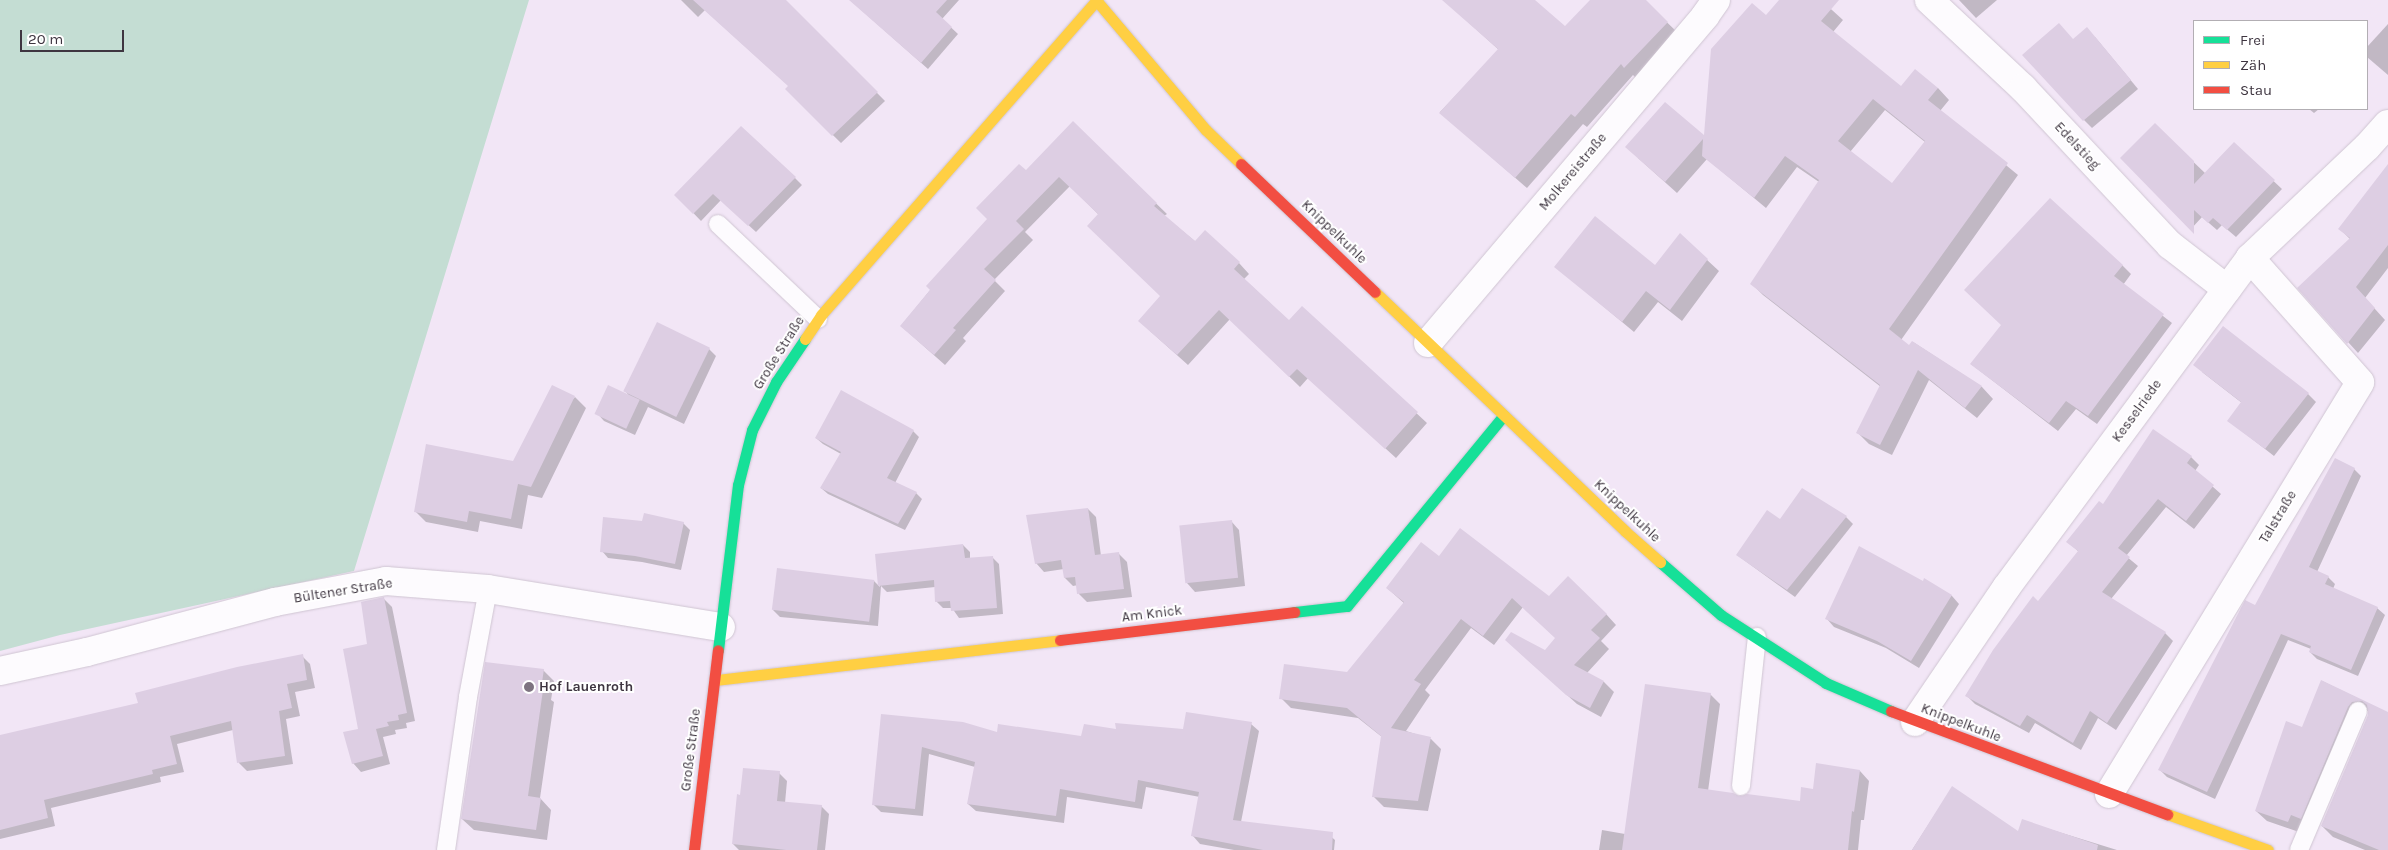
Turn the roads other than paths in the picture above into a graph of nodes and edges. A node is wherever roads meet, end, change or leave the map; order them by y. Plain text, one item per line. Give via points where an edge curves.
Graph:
1 (1096, 0) edge
2 (1716, 0) edge
3 (1929, 0) edge
4 (2388, 124) edge
5 (718, 224) dead end
6 (2250, 258) junction
7 (2227, 289) junction
8 (818, 319) junction
9 (1428, 343) junction
10 (1504, 415) junction
11 (488, 589) junction
12 (721, 627) junction
13 (1757, 638) junction
14 (0, 671) edge
15 (716, 680) junction
16 (2358, 711) dead end
17 (1915, 722) junction
18 (1741, 786) dead end
19 (2109, 794) junction
20 (446, 850) edge
21 (694, 850) edge
22 (2268, 850) edge
23 (2300, 850) edge

1 - 8 street, Große Straße
1 - 9 street, Knippelkuhle via 1206,130
2 - 9 street, Molkereistraße
3 - 7 street, Edelstieg via 2023,88 2170,245
4 - 6 street, Kesselriede
5 - 8 lane
6 - 7 street, Kesselriede
6 - 19 street, Talstraße via 2360,382
7 - 17 street, Kesselriede via 2006,588
8 - 12 street, Große Straße via 776,382 752,430 738,485
9 - 10 street, Knippelkuhle
10 - 13 street, Knippelkuhle via 1625,531 1721,615
10 - 15 street, Am Knick via 1348,606
11 - 12 street, Bültener Straße
11 - 14 street, Bültener Straße via 386,581 275,602 87,652
11 - 20 lane via 468,697
12 - 15 street, Große Straße
13 - 17 street, Knippelkuhle via 1826,683
13 - 18 lane
15 - 21 street, Große Straße
16 - 23 lane
17 - 19 street, Knippelkuhle
19 - 22 street, Knippelkuhle

